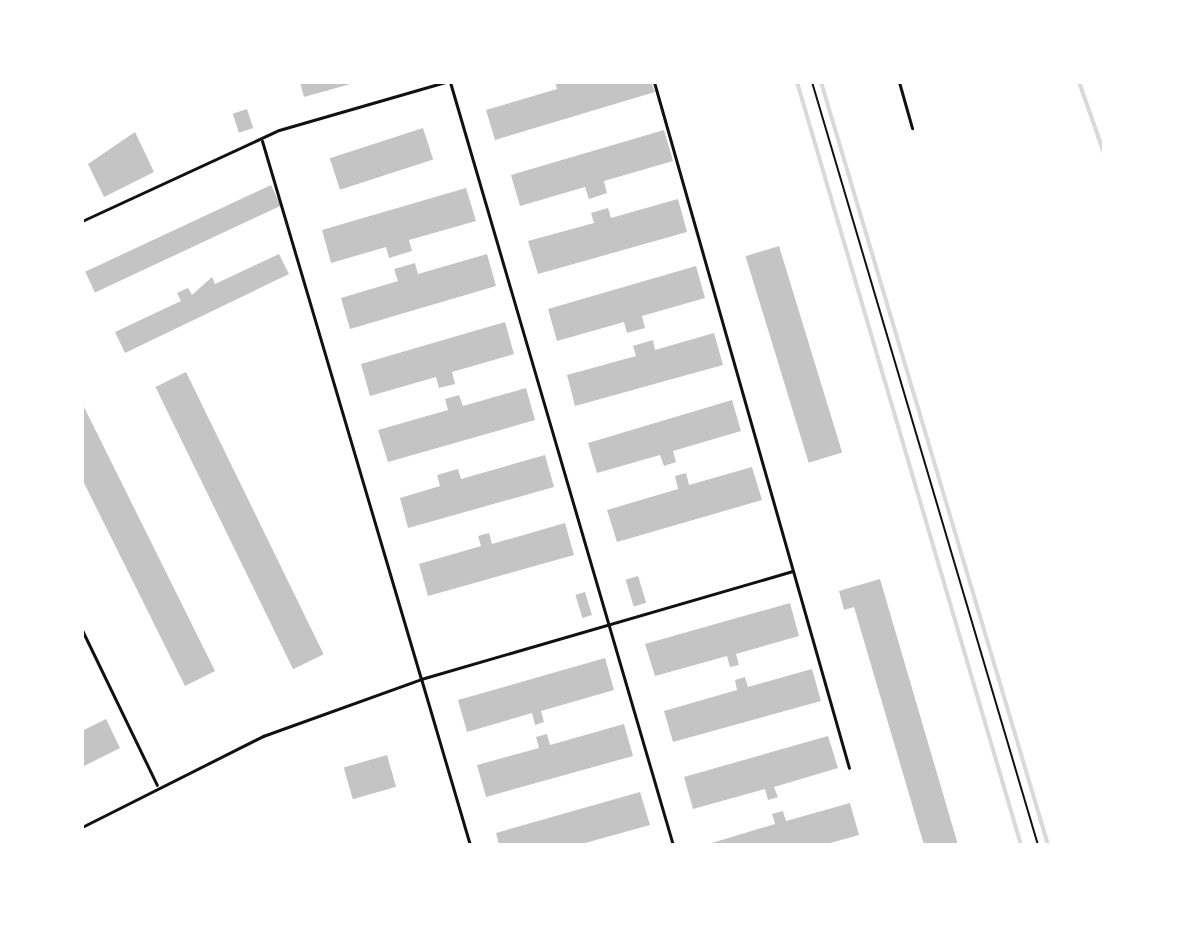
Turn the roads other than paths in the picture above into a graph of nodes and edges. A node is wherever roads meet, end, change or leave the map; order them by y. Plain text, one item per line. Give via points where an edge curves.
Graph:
1 (447, 82) edge
2 (654, 82) edge
3 (899, 82) edge
4 (912, 128) dead end
5 (262, 141) junction
6 (82, 221) edge
7 (792, 571) junction
8 (609, 628) junction
9 (82, 630) edge
10 (421, 679) junction
11 (849, 768) dead end
12 (157, 785) junction
13 (82, 827) edge
14 (470, 845) edge
15 (673, 845) edge

1 - 5 lane via 336,111
1 - 8 lane
2 - 7 lane
3 - 4 lane
5 - 6 lane
5 - 10 lane
7 - 8 lane
7 - 11 lane
8 - 10 lane
8 - 15 lane
9 - 12 lane
10 - 12 lane via 263,736
10 - 14 lane
12 - 13 lane

